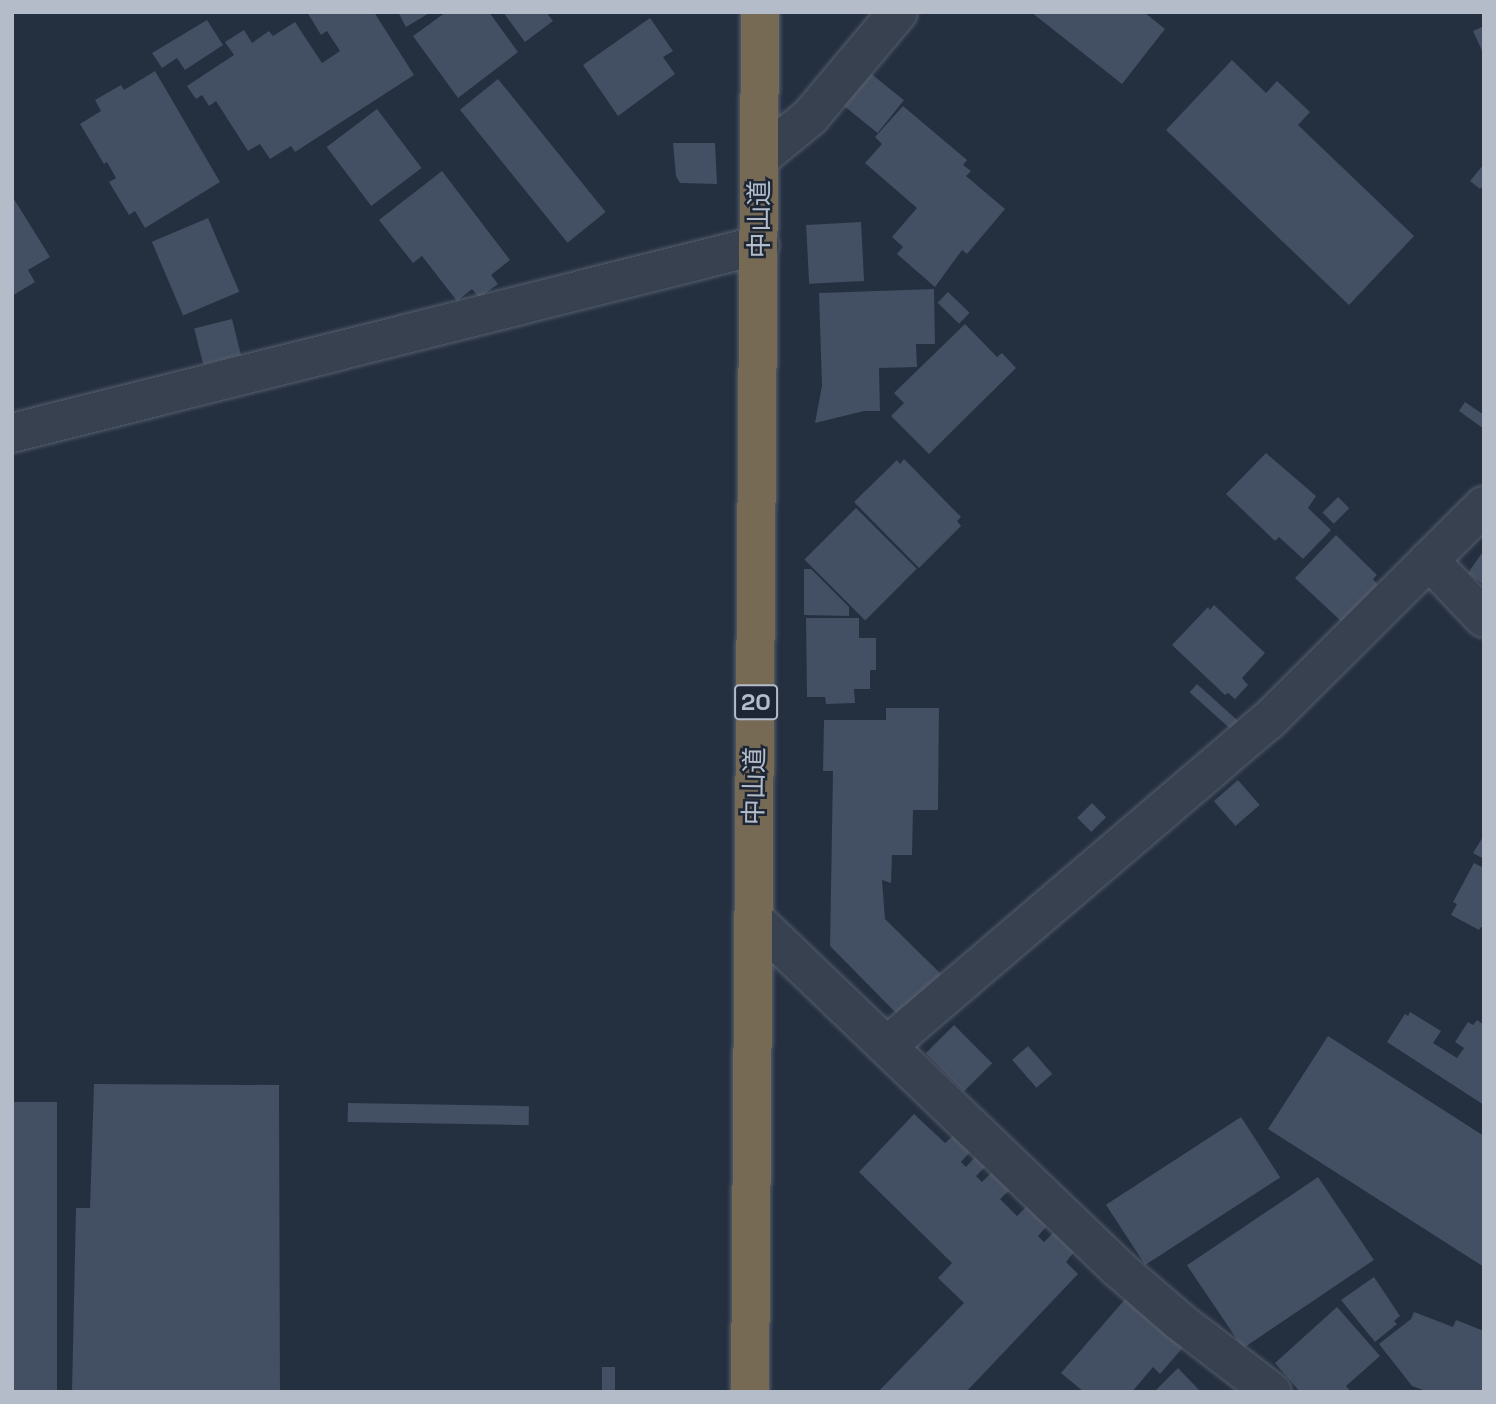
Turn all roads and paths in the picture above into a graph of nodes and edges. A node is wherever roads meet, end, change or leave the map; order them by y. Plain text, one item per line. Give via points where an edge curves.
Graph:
1 (760, 12) edge
2 (898, 12) edge
3 (760, 158) junction
4 (760, 245) junction
5 (12, 433) edge
6 (1484, 506) edge
7 (1429, 560) junction
8 (1484, 618) edge
9 (754, 919) junction
10 (888, 1045) junction
11 (750, 1392) edge
12 (1272, 1392) edge

1 - 3 highway, 中山道 / 20
2 - 3 street via 810,117
3 - 4 highway, 中山道 / 20
4 - 5 street
4 - 9 highway, 中山道 / 20
6 - 7 street
7 - 8 street
7 - 10 street via 1268,722
9 - 10 street
9 - 11 highway, 中山道 / 20
10 - 12 street via 1119,1269

